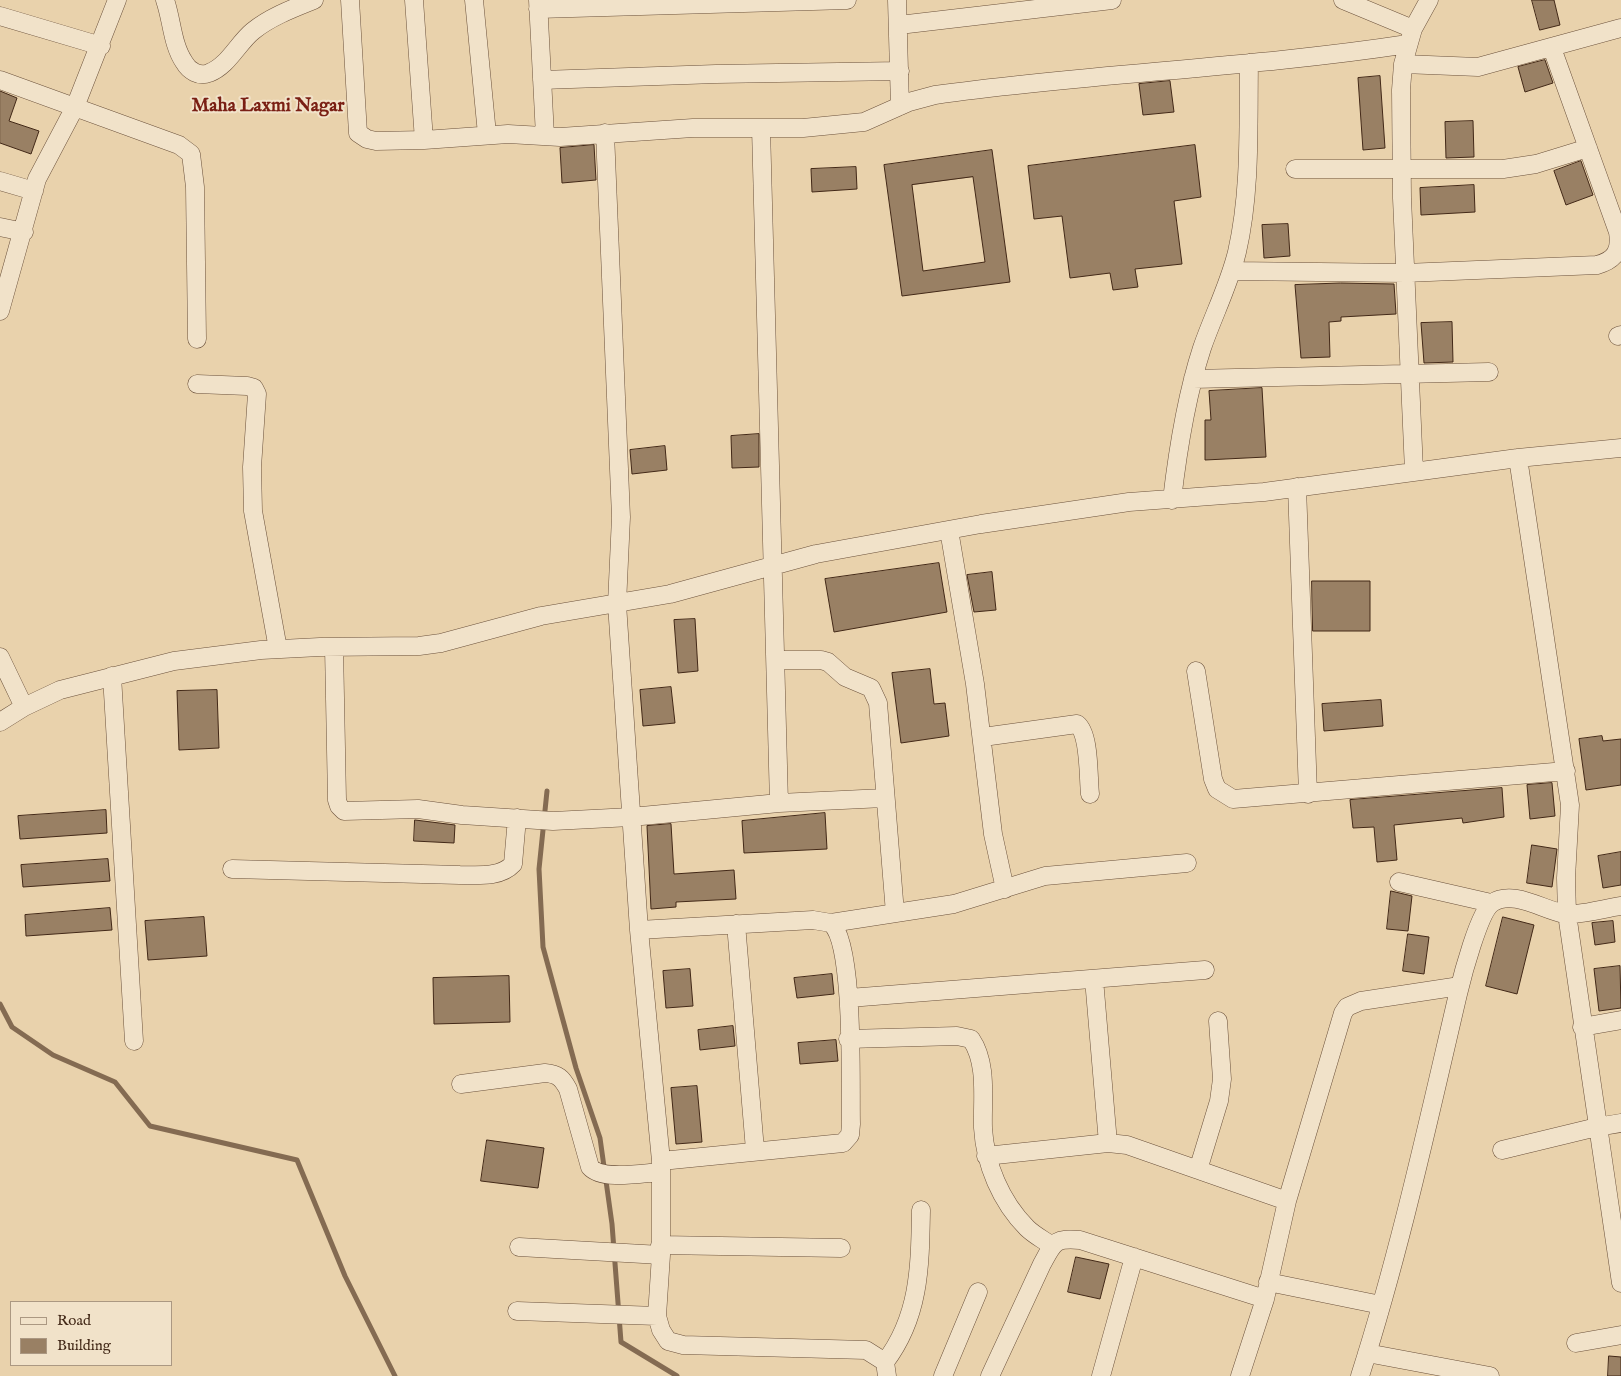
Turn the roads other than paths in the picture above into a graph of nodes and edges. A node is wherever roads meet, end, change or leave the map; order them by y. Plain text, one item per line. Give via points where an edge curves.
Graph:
1 (118, 0) edge
2 (165, 0) edge
3 (314, 0) edge
4 (350, 0) edge
5 (414, 0) edge
6 (474, 0) edge
7 (847, 0) edge
8 (897, 0) edge
9 (1112, 0) edge
10 (1343, 0) edge
11 (1429, 0) edge
12 (538, 4) edge
13 (0, 16) edge
14 (899, 25) junction
15 (1621, 28) edge
16 (1411, 37) junction
17 (101, 46) junction
18 (1552, 48) junction
19 (1249, 63) junction
20 (1403, 64) junction
21 (900, 71) junction
22 (0, 80) edge
23 (542, 80) junction
24 (900, 106) junction
25 (75, 107) junction
26 (761, 128) junction
27 (487, 134) junction
28 (605, 134) junction
29 (545, 136) junction
30 (424, 140) junction
31 (1588, 148) junction
32 (1402, 168) junction
33 (1295, 169) dead end
34 (0, 181) edge
35 (34, 191) junction
36 (0, 227) edge
37 (24, 232) junction
38 (1620, 252) edge
39 (1232, 271) junction
40 (1405, 274) junction
41 (0, 311) edge
42 (197, 340) dead end
43 (1489, 372) dead end
44 (1410, 374) junction
45 (1193, 379) junction
46 (197, 384) dead end
47 (1621, 448) edge
48 (1518, 458) junction
49 (1414, 471) junction
50 (1297, 487) junction
51 (1172, 500) junction
52 (949, 530) junction
53 (773, 564) junction
54 (617, 604) junction
55 (334, 647) junction
56 (278, 649) junction
57 (0, 657) edge
58 (776, 660) junction
59 (1196, 671) dead end
60 (112, 676) junction
61 (24, 707) junction
62 (0, 722) edge
63 (983, 738) junction
64 (1566, 772) junction
65 (1090, 794) dead end
66 (1308, 794) junction
67 (884, 798) junction
68 (779, 803) junction
69 (631, 816) junction
70 (524, 819) junction
71 (1187, 862) dead end
72 (232, 869) dead end
73 (1400, 882) dead end
74 (1005, 889) junction
75 (1491, 903) junction
76 (1621, 906) edge
77 (894, 913) junction
78 (1566, 914) junction
79 (736, 924) junction
80 (831, 924) junction
81 (639, 930) junction
82 (1205, 970) dead end
83 (1094, 978) junction
84 (1460, 986) junction
85 (849, 998) junction
86 (1218, 1020) dead end
87 (1621, 1020) edge
88 (1582, 1027) junction
89 (848, 1039) junction
90 (134, 1040) dead end
91 (461, 1084) dead end
92 (1621, 1123) edge
93 (1597, 1127) junction
94 (1108, 1143) junction
95 (755, 1150) junction
96 (1502, 1150) dead end
97 (986, 1156) junction
98 (660, 1166) junction
99 (1198, 1170) junction
100 (1287, 1201) junction
101 (921, 1210) dead end
102 (1617, 1233) edge
103 (1052, 1246) junction
104 (519, 1247) dead end
105 (841, 1248) dead end
106 (660, 1250) junction
107 (1134, 1258) junction
108 (1268, 1282) junction
109 (1621, 1283) edge
110 (978, 1292) dead end
111 (1265, 1299) junction
112 (1380, 1305) junction
113 (517, 1311) dead end
114 (657, 1316) junction
115 (1621, 1334) edge
116 (1576, 1343) dead end
117 (1367, 1353) junction
118 (886, 1369) edge
119 (1466, 1374) edge
120 (944, 1376) edge
121 (990, 1376) edge
122 (1101, 1376) edge
123 (1240, 1376) edge
124 (1360, 1376) edge
125 (1490, 1376) edge

1 - 17 street
2 - 3 street via 177,48 184,62 201,75 216,70 254,30
4 - 30 street via 358,133 367,140 376,141
5 - 30 street
6 - 27 street
7 - 12 street
8 - 14 street
9 - 14 street
10 - 16 street
11 - 16 street
12 - 23 street
13 - 17 street
14 - 21 street
15 - 18 street
16 - 19 street via 1323,57
16 - 20 street
17 - 25 street
18 - 20 street via 1478,68
18 - 31 street
19 - 24 street via 956,92 920,98
19 - 39 street via 1246,186 1241,233
20 - 32 street
21 - 23 street
21 - 24 street
22 - 25 street
23 - 29 street
24 - 26 street via 864,122
25 - 35 street via 37,179
25 - 42 street via 179,145 191,154 195,187
26 - 28 street via 693,128
26 - 53 street
27 - 29 street
27 - 30 street
28 - 29 street
28 - 54 street via 621,517
31 - 32 street via 1536,164 1503,169
31 - 38 street via 1618,232
32 - 33 street
32 - 40 street
34 - 35 street
35 - 37 street
36 - 37 street
37 - 41 street
38 - 40 street via 1597,266
39 - 40 street
39 - 45 street
40 - 44 street
43 - 44 street
44 - 45 street
44 - 49 street
45 - 51 street via 1179,441
46 - 56 street via 247,386 254,388 257,394 252,467 254,511
47 - 48 street
48 - 49 street
48 - 64 street
49 - 50 street
50 - 51 street
50 - 66 street
51 - 52 street via 1087,508
52 - 53 street
52 - 63 street
53 - 54 street via 679,591
53 - 58 street
54 - 55 street via 541,616 441,643
54 - 69 street
55 - 56 street
55 - 70 street via 337,800 341,810 418,809
56 - 60 street via 174,661
57 - 61 street
58 - 67 street via 828,662 845,677 875,691
58 - 68 street
59 - 66 street via 1217,789 1225,795 1243,799
60 - 61 street via 60,690
60 - 90 street
61 - 62 street
63 - 65 street via 1077,724 1083,728 1085,738
63 - 74 street via 993,834
64 - 66 street
64 - 78 street via 1571,818
67 - 68 street
67 - 77 street
68 - 69 street
69 - 70 street via 554,821
69 - 81 street
70 - 72 street via 513,864 495,874 460,876
71 - 74 street via 1045,876
73 - 75 street
74 - 77 street via 954,904
75 - 78 street via 1511,899
75 - 84 street via 1477,931
76 - 78 street
77 - 80 street
78 - 88 street
79 - 80 street via 813,920
79 - 81 street
79 - 95 street
80 - 85 street via 840,936
81 - 98 street
82 - 83 street
83 - 85 street
83 - 94 street
84 - 100 street via 1360,1000 1347,1007
84 - 112 street via 1408,1208
85 - 89 street
86 - 99 street via 1222,1079 1219,1101
87 - 88 street
88 - 93 street
89 - 95 street via 850,1135 843,1143 826,1146
89 - 97 street via 957,1036 971,1039 980,1060
91 - 98 street via 554,1074 563,1080 568,1090 590,1167 601,1175 619,1175
92 - 93 street
93 - 96 street
93 - 102 street
94 - 97 street
94 - 99 street via 1127,1145
95 - 98 street
97 - 103 street via 995,1180 1013,1209 1027,1228
98 - 106 street
99 - 100 street
100 - 108 street
101 - 118 street via 920,1258 912,1306 900,1342
102 - 109 street
103 - 107 street via 1063,1238 1080,1240
103 - 121 street
104 - 106 street via 627,1253
105 - 106 street
106 - 114 street
107 - 111 street
107 - 122 street
108 - 111 street
108 - 112 street
110 - 120 street
111 - 123 street
112 - 117 street
113 - 114 street
114 - 118 street via 668,1341 683,1345 866,1350
115 - 116 street
117 - 119 street
117 - 124 street
119 - 125 street

